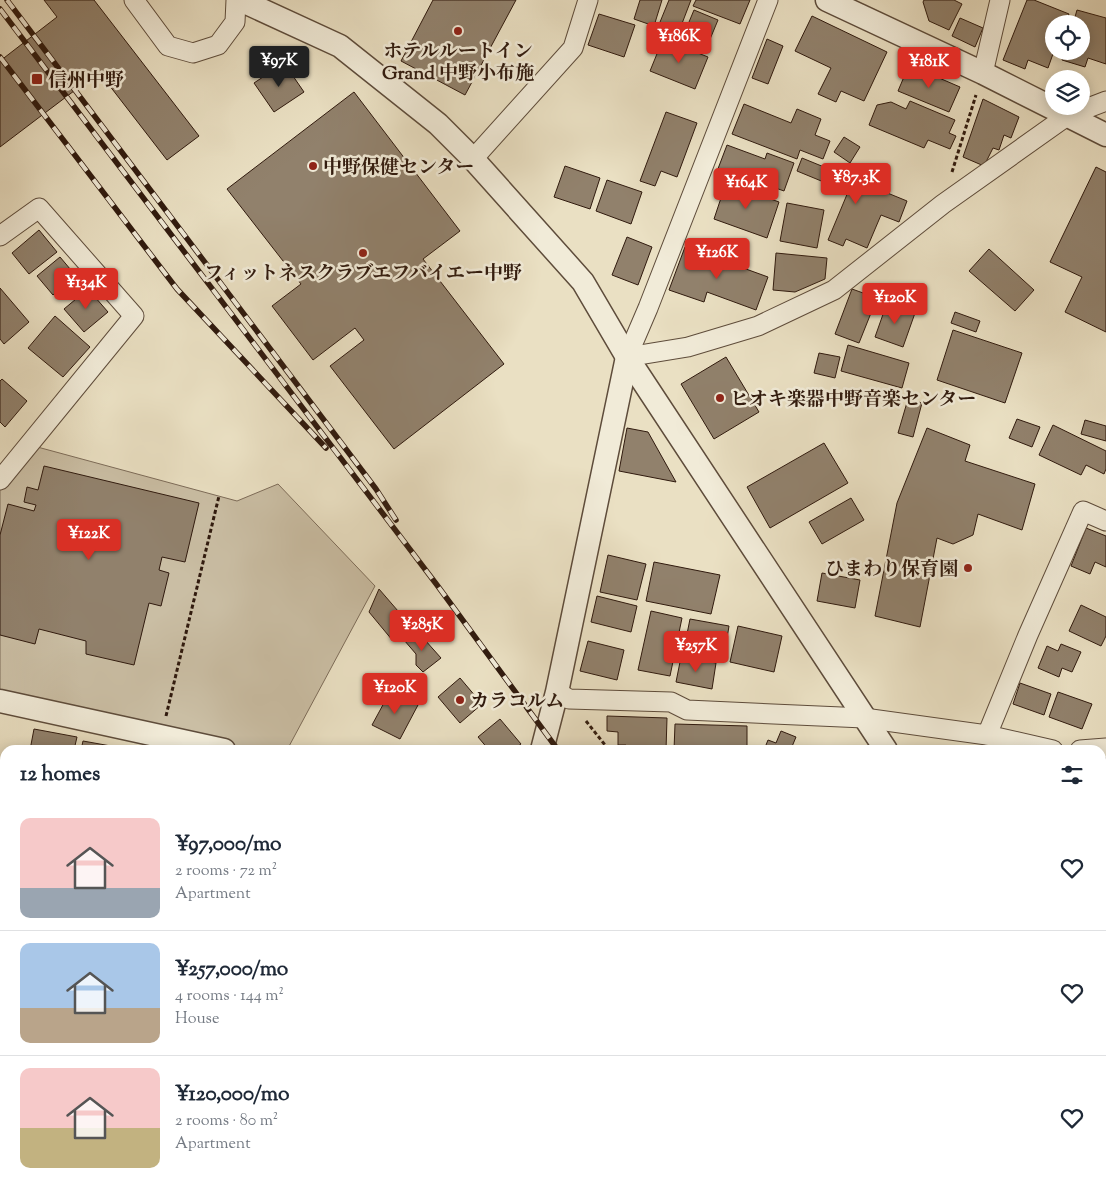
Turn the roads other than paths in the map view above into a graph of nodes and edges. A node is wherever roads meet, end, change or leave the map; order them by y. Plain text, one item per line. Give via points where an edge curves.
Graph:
1 (134, 0) edge
2 (236, 0) edge
3 (240, 0) edge
4 (588, 0) edge
5 (768, 0) edge
6 (827, 0) edge
7 (1000, 0) edge
8 (983, 73) junction
9 (1106, 101) edge
10 (1067, 116) junction
11 (1106, 135) edge
12 (473, 159) junction
13 (0, 236) edge
14 (627, 357) junction
15 (0, 480) edge
16 (1106, 521) edge
17 (563, 696) junction
18 (1, 705) edge
19 (864, 718) junction
20 (987, 735) junction
21 (202, 745) edge
22 (544, 745) edge
23 (883, 745) edge
24 (1031, 745) edge

1 - 2 street via 168,46 193,53 218,45 235,22
3 - 12 street via 340,46 438,124
4 - 12 street via 572,48
5 - 14 street
6 - 8 street
7 - 8 street
8 - 10 street
9 - 10 street
10 - 11 street
10 - 14 street via 943,204 834,290 758,326 688,347
12 - 14 street via 583,282
13 - 15 street via 39,208 134,316
14 - 17 street
14 - 19 street
16 - 20 street via 1083,511
17 - 19 street via 671,702 687,710
17 - 22 street
18 - 21 street
19 - 20 street
19 - 23 street
20 - 24 street

